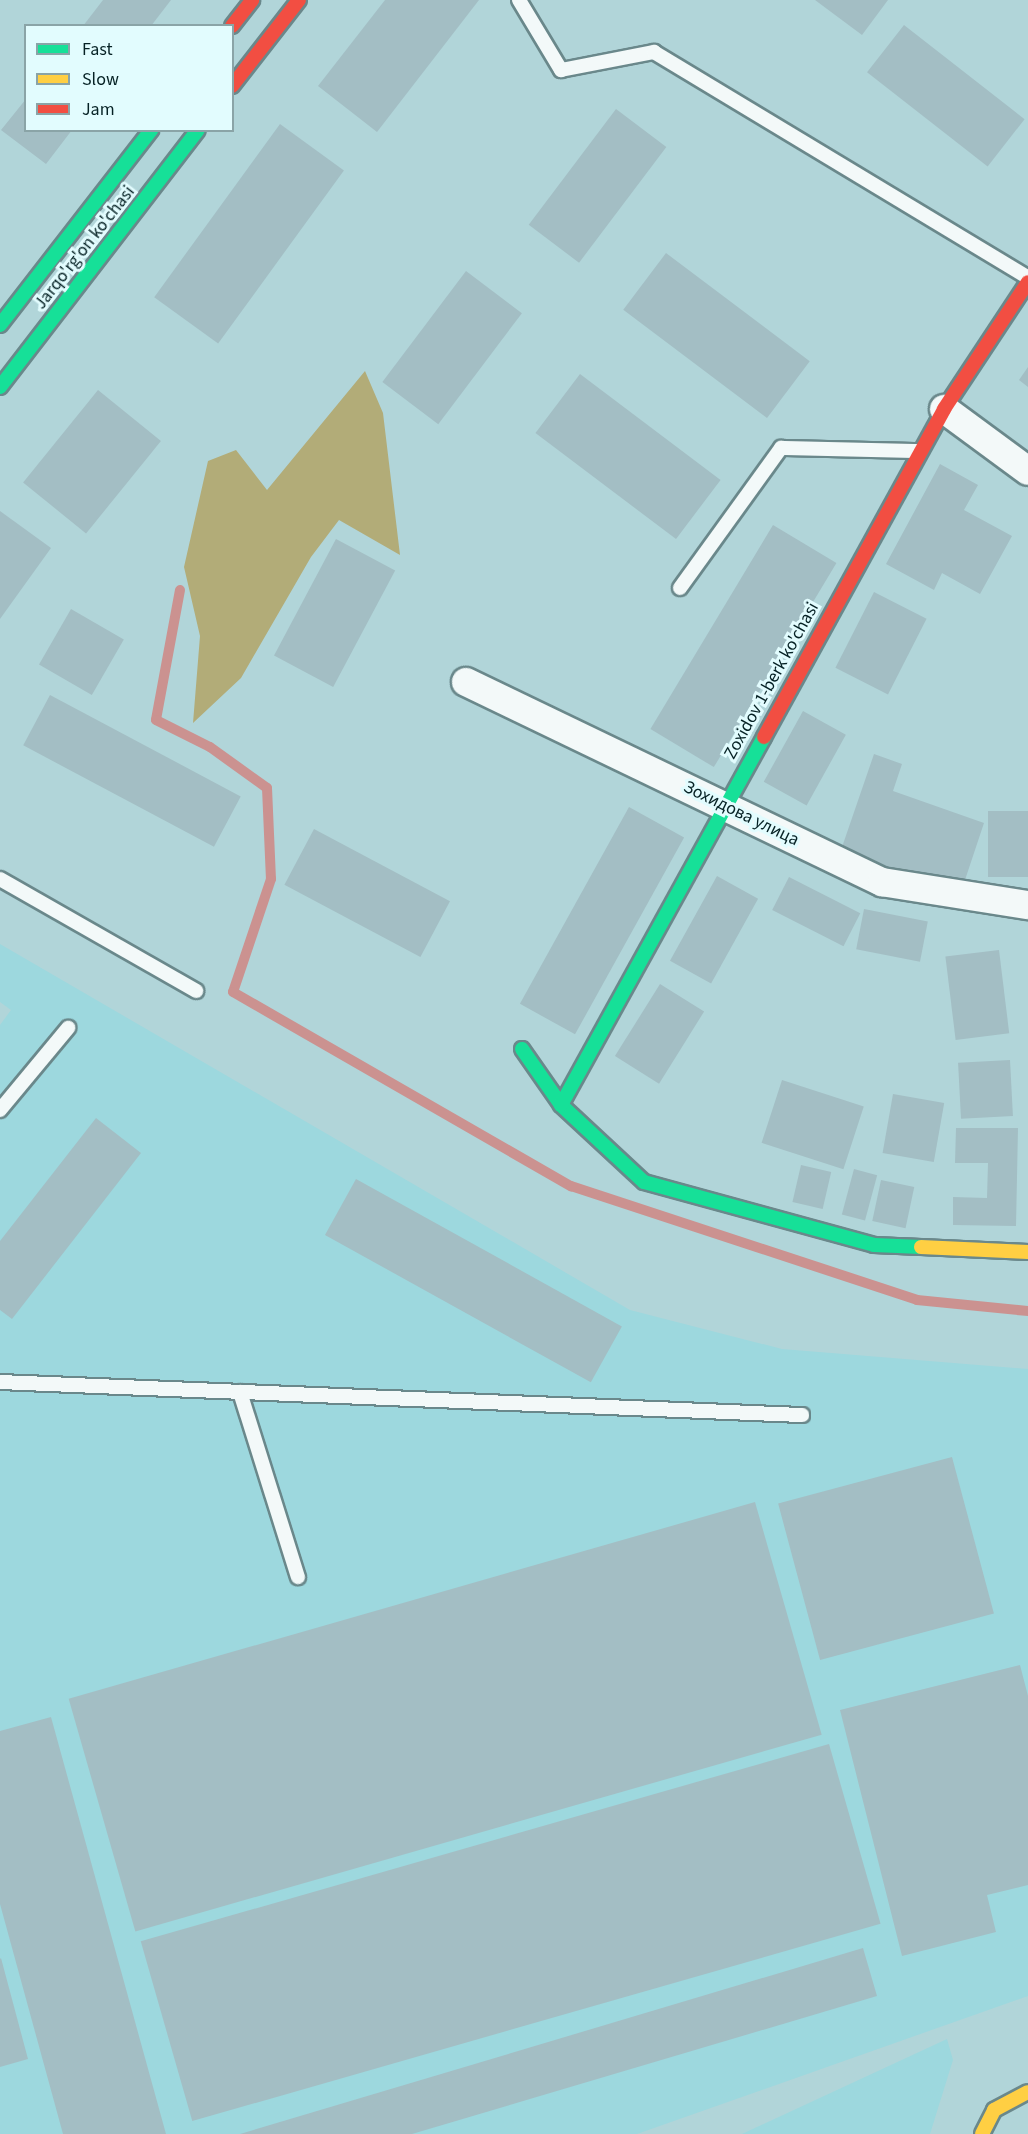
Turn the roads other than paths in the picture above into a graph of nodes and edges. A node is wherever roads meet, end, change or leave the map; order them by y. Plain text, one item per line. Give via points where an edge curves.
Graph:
1 (252, 0) edge
2 (299, 0) edge
3 (519, 0) edge
4 (234, 24) edge
5 (234, 83) edge
6 (149, 132) edge
7 (196, 132) edge
8 (1028, 278) edge
9 (1028, 282) edge
10 (0, 325) edge
11 (0, 387) edge
12 (944, 409) junction
13 (920, 451) junction
14 (1028, 471) edge
15 (680, 588) dead end
16 (466, 682) dead end
17 (723, 806) junction
18 (0, 879) edge
19 (1028, 905) edge
20 (196, 991) dead end
21 (68, 1028) dead end
22 (522, 1049) dead end
23 (561, 1105) junction
24 (0, 1110) edge
25 (1028, 1252) edge
26 (0, 1383) edge
27 (240, 1392) junction
28 (802, 1415) dead end
29 (298, 1577) dead end
30 (1028, 2092) edge
31 (982, 2134) edge

1 - 4 street
2 - 5 street
3 - 8 lane via 561,70 654,52
6 - 10 street, Jarqo'rg'on ko'chasi
7 - 11 street, Jarqo'rg'on ko'chasi
9 - 12 street, Zoxidov 1-berk ko'chasi
12 - 13 street, Zoxidov 1-berk ko'chasi
12 - 14 street
13 - 15 lane via 781,448
13 - 17 street, Zoxidov 1-berk ko'chasi
16 - 17 street, Зохидова улица
17 - 19 street, Зохидова улица via 882,882
17 - 23 street, Zoxidov 1-berk ko'chasi
18 - 20 lane
21 - 24 lane
22 - 23 street
23 - 25 street via 644,1182 874,1245
26 - 27 lane
27 - 28 lane
27 - 29 lane
30 - 31 street via 994,2110

